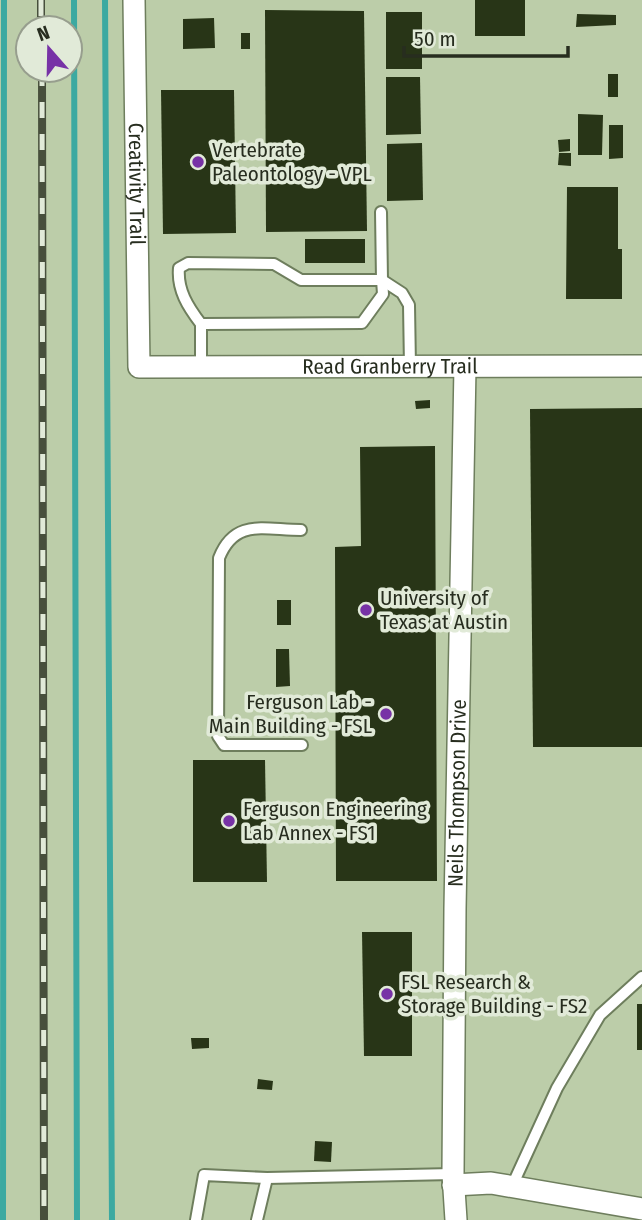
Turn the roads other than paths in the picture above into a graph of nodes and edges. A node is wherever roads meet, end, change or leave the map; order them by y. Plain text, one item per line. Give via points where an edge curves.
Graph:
1 (134, 0) edge
2 (381, 212) dead end
3 (382, 280) junction
4 (201, 324) junction
5 (642, 366) edge
6 (139, 367) joint
7 (201, 367) junction
8 (411, 367) junction
9 (464, 367) junction
10 (301, 530) dead end
11 (302, 745) dead end
12 (642, 977) edge
13 (267, 1178) junction
14 (453, 1180) junction
15 (512, 1186) junction
16 (642, 1209) edge
17 (196, 1220) edge
18 (257, 1220) edge
19 (456, 1220) edge

1 - 6 street, Creativity Trail
2 - 3 lane
3 - 4 lane via 383,294 362,323
3 - 4 lane via 301,281 274,264 188,263 178,268 178,279 188,307
3 - 8 lane via 402,293 409,305
4 - 7 lane
5 - 9 street, Read Granberry Trail
6 - 7 street, Read Granberry Trail
7 - 8 street, Read Granberry Trail
8 - 9 street, Read Granberry Trail
9 - 14 street, Neils Thompson Drive
10 - 11 lane via 240,531 227,539 219,558 218,736 224,745
12 - 15 lane via 600,1015 556,1088
13 - 14 lane
13 - 17 lane via 204,1175
13 - 18 lane
14 - 15 street
14 - 19 street, Neils Thompson Drive
15 - 16 street

